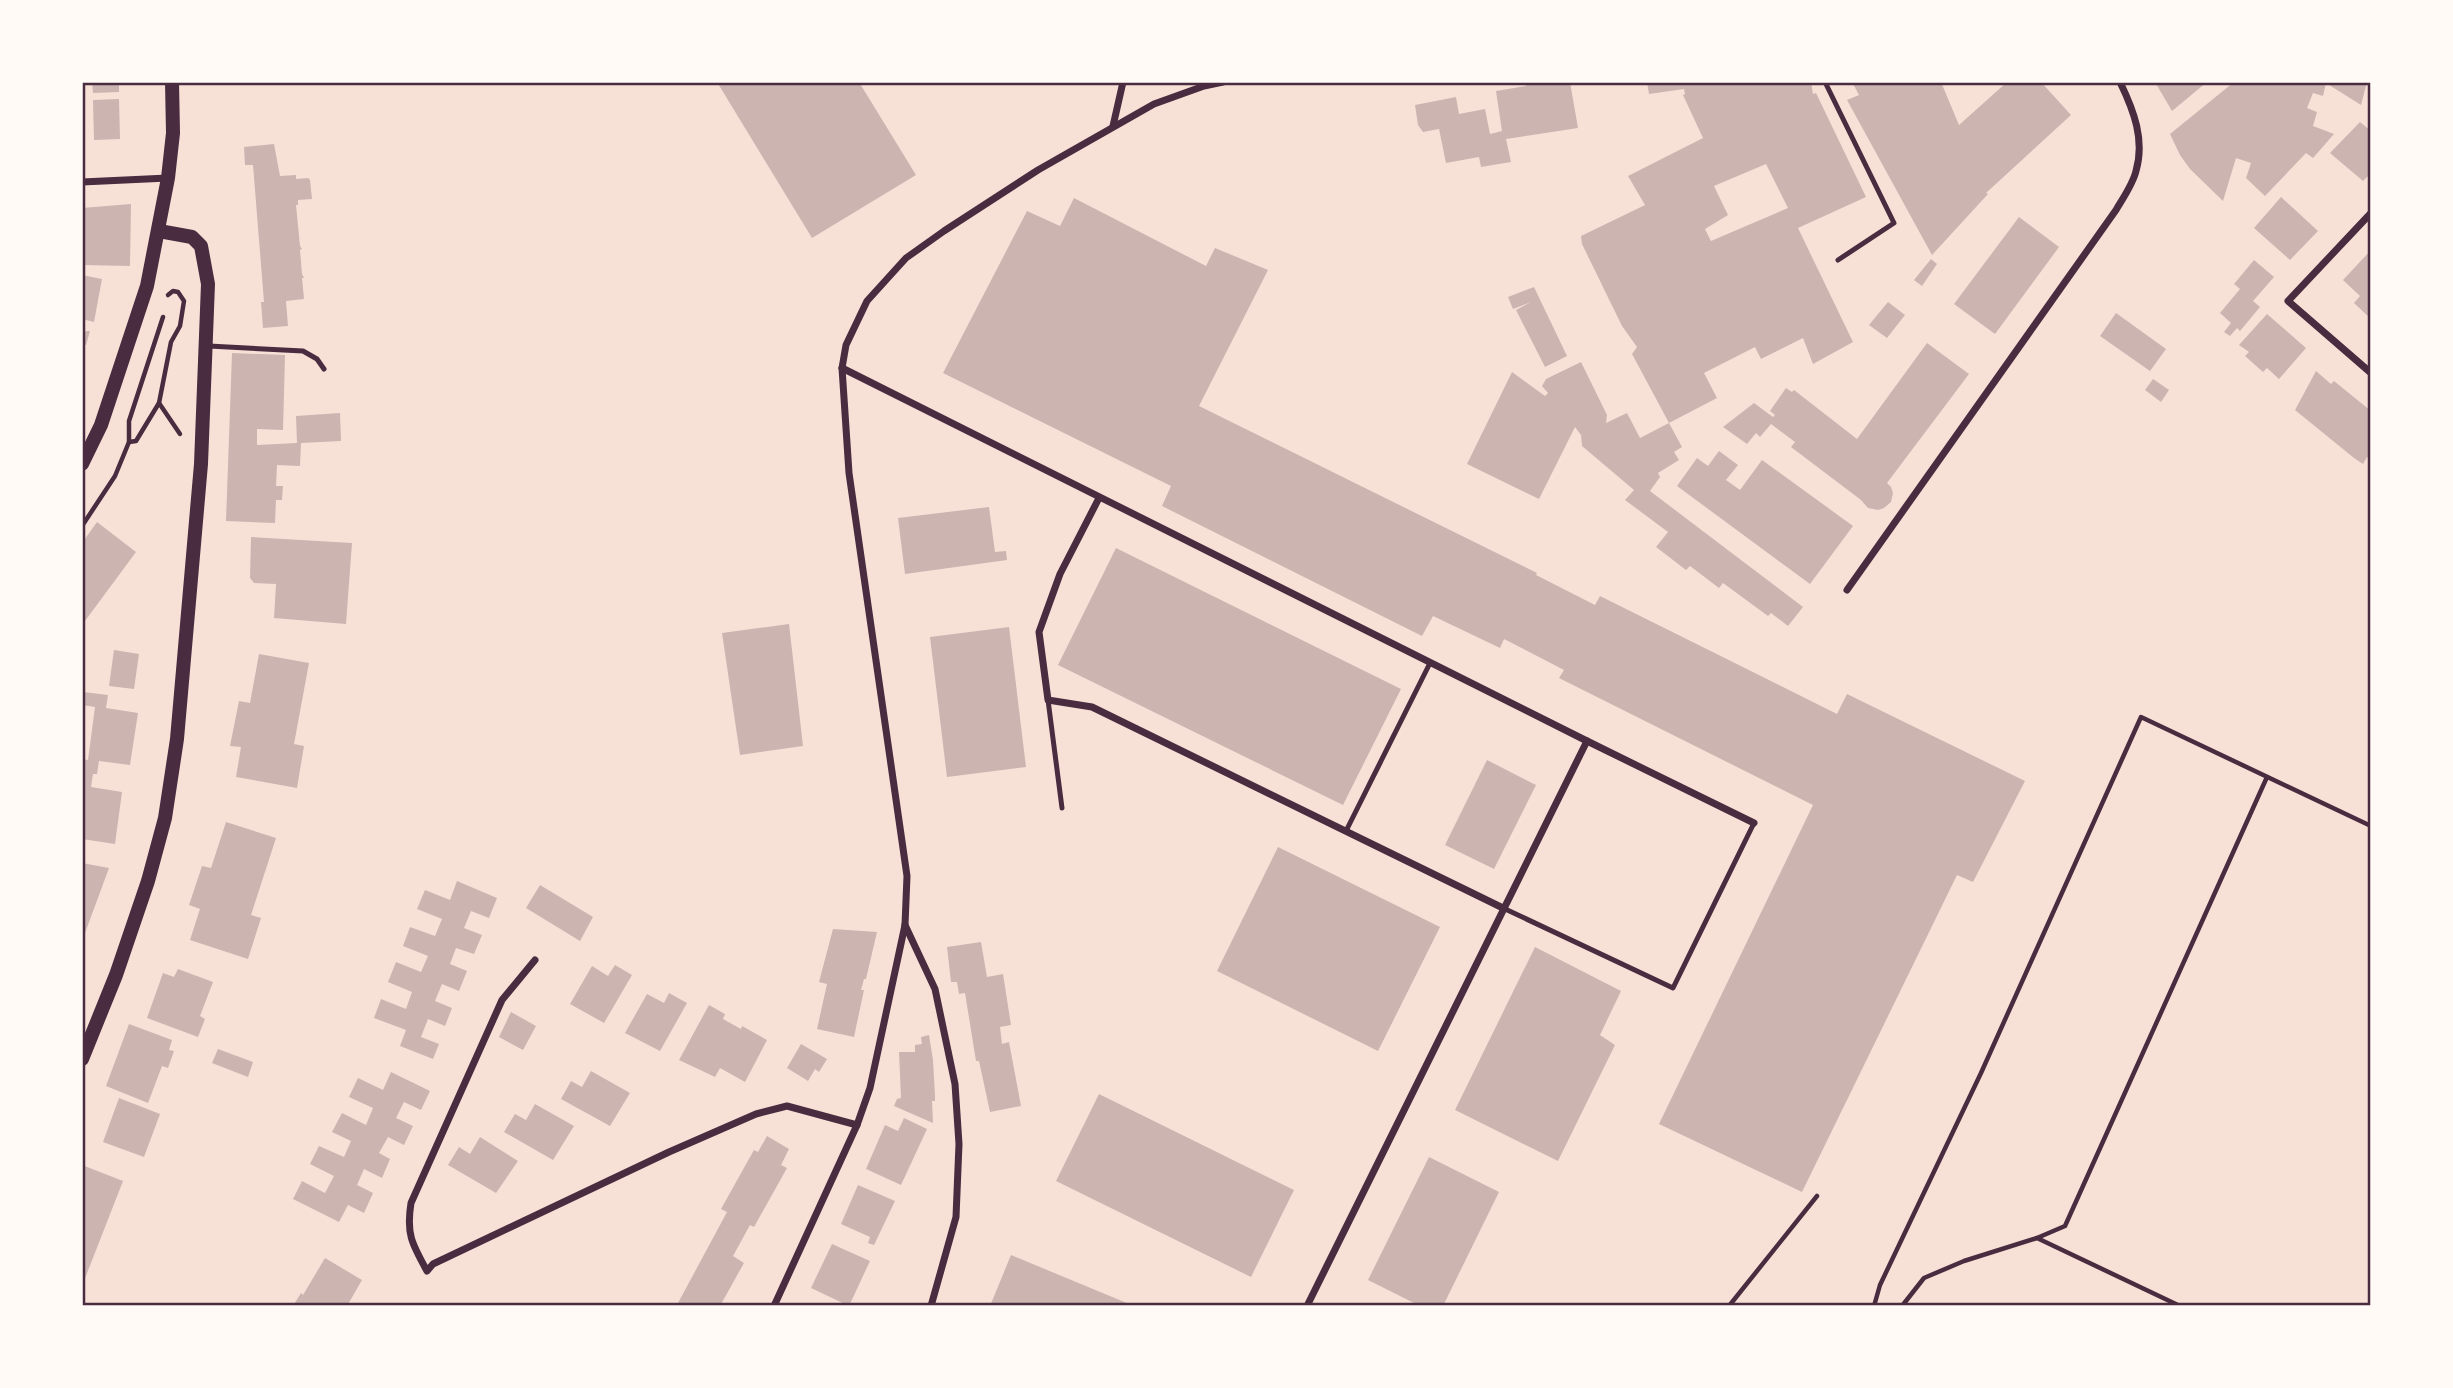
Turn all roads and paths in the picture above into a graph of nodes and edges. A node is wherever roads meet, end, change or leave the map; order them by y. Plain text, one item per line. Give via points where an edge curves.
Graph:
1 (172, 82) edge
2 (1123, 82) edge
3 (1223, 82) edge
4 (1825, 82) edge
5 (2120, 82) edge
6 (1113, 126) junction
7 (168, 178) junction
8 (82, 182) edge
9 (2371, 213) edge
10 (159, 231) junction
11 (1839, 260) dead end
12 (205, 346) junction
13 (842, 368) junction
14 (324, 369) dead end
15 (2371, 373) edge
16 (159, 403) junction
17 (129, 442) junction
18 (82, 464) edge
19 (201, 464) junction
20 (1099, 498) junction
21 (82, 526) edge
22 (1847, 590) dead end
23 (1430, 663) junction
24 (1048, 699) junction
25 (1587, 741) junction
26 (2267, 777) junction
27 (1062, 808) dead end
28 (1754, 823) joint
29 (2371, 827) edge
30 (1346, 831) junction
31 (1503, 908) junction
32 (905, 925) junction
33 (535, 960) dead end
34 (82, 1059) edge
35 (857, 1125) junction
36 (1817, 1196) dead end
37 (2036, 1238) junction
38 (774, 1306) edge
39 (931, 1306) edge
40 (1307, 1306) edge
41 (1729, 1306) edge
42 (1874, 1306) edge
43 (1902, 1306) edge
44 (2180, 1306) edge

1 - 7 main road
2 - 6 street
3 - 6 street via 1154,104
4 - 11 lane via 1894,223
5 - 22 street via 2140,138 2136,173 2116,210
6 - 13 street via 906,258 856,319
7 - 8 street
7 - 10 main road
9 - 15 street via 2288,301
10 - 12 main road via 192,236 201,246 208,284
10 - 18 main road via 137,324
12 - 14 lane via 303,351
12 - 19 main road
13 - 20 street
13 - 32 street via 849,472 907,876
16 - 17 path via 136,441
16 - 17 path via 184,301 173,291 167,296 130,421
16 - 19 path
17 - 21 path via 115,476
19 - 34 main road via 177,739 165,818 132,928
20 - 23 street
20 - 24 street via 1060,574 1039,632
23 - 25 street
23 - 30 lane
24 - 27 lane
24 - 30 street via 1092,707
25 - 28 street
25 - 31 street
26 - 29 path
26 - 37 path via 2065,1226
26 - 42 path via 2141,717 1982,1073 1880,1284
28 - 31 lane via 1672,988
30 - 31 street
31 - 40 street
32 - 35 street via 870,1088
32 - 39 street via 935,989 955,1084 959,1144 956,1217
33 - 35 street via 502,1000 411,1203 411,1242 428,1270 756,1114 787,1106
35 - 38 street
36 - 41 path
37 - 43 path via 1924,1278
37 - 44 path

